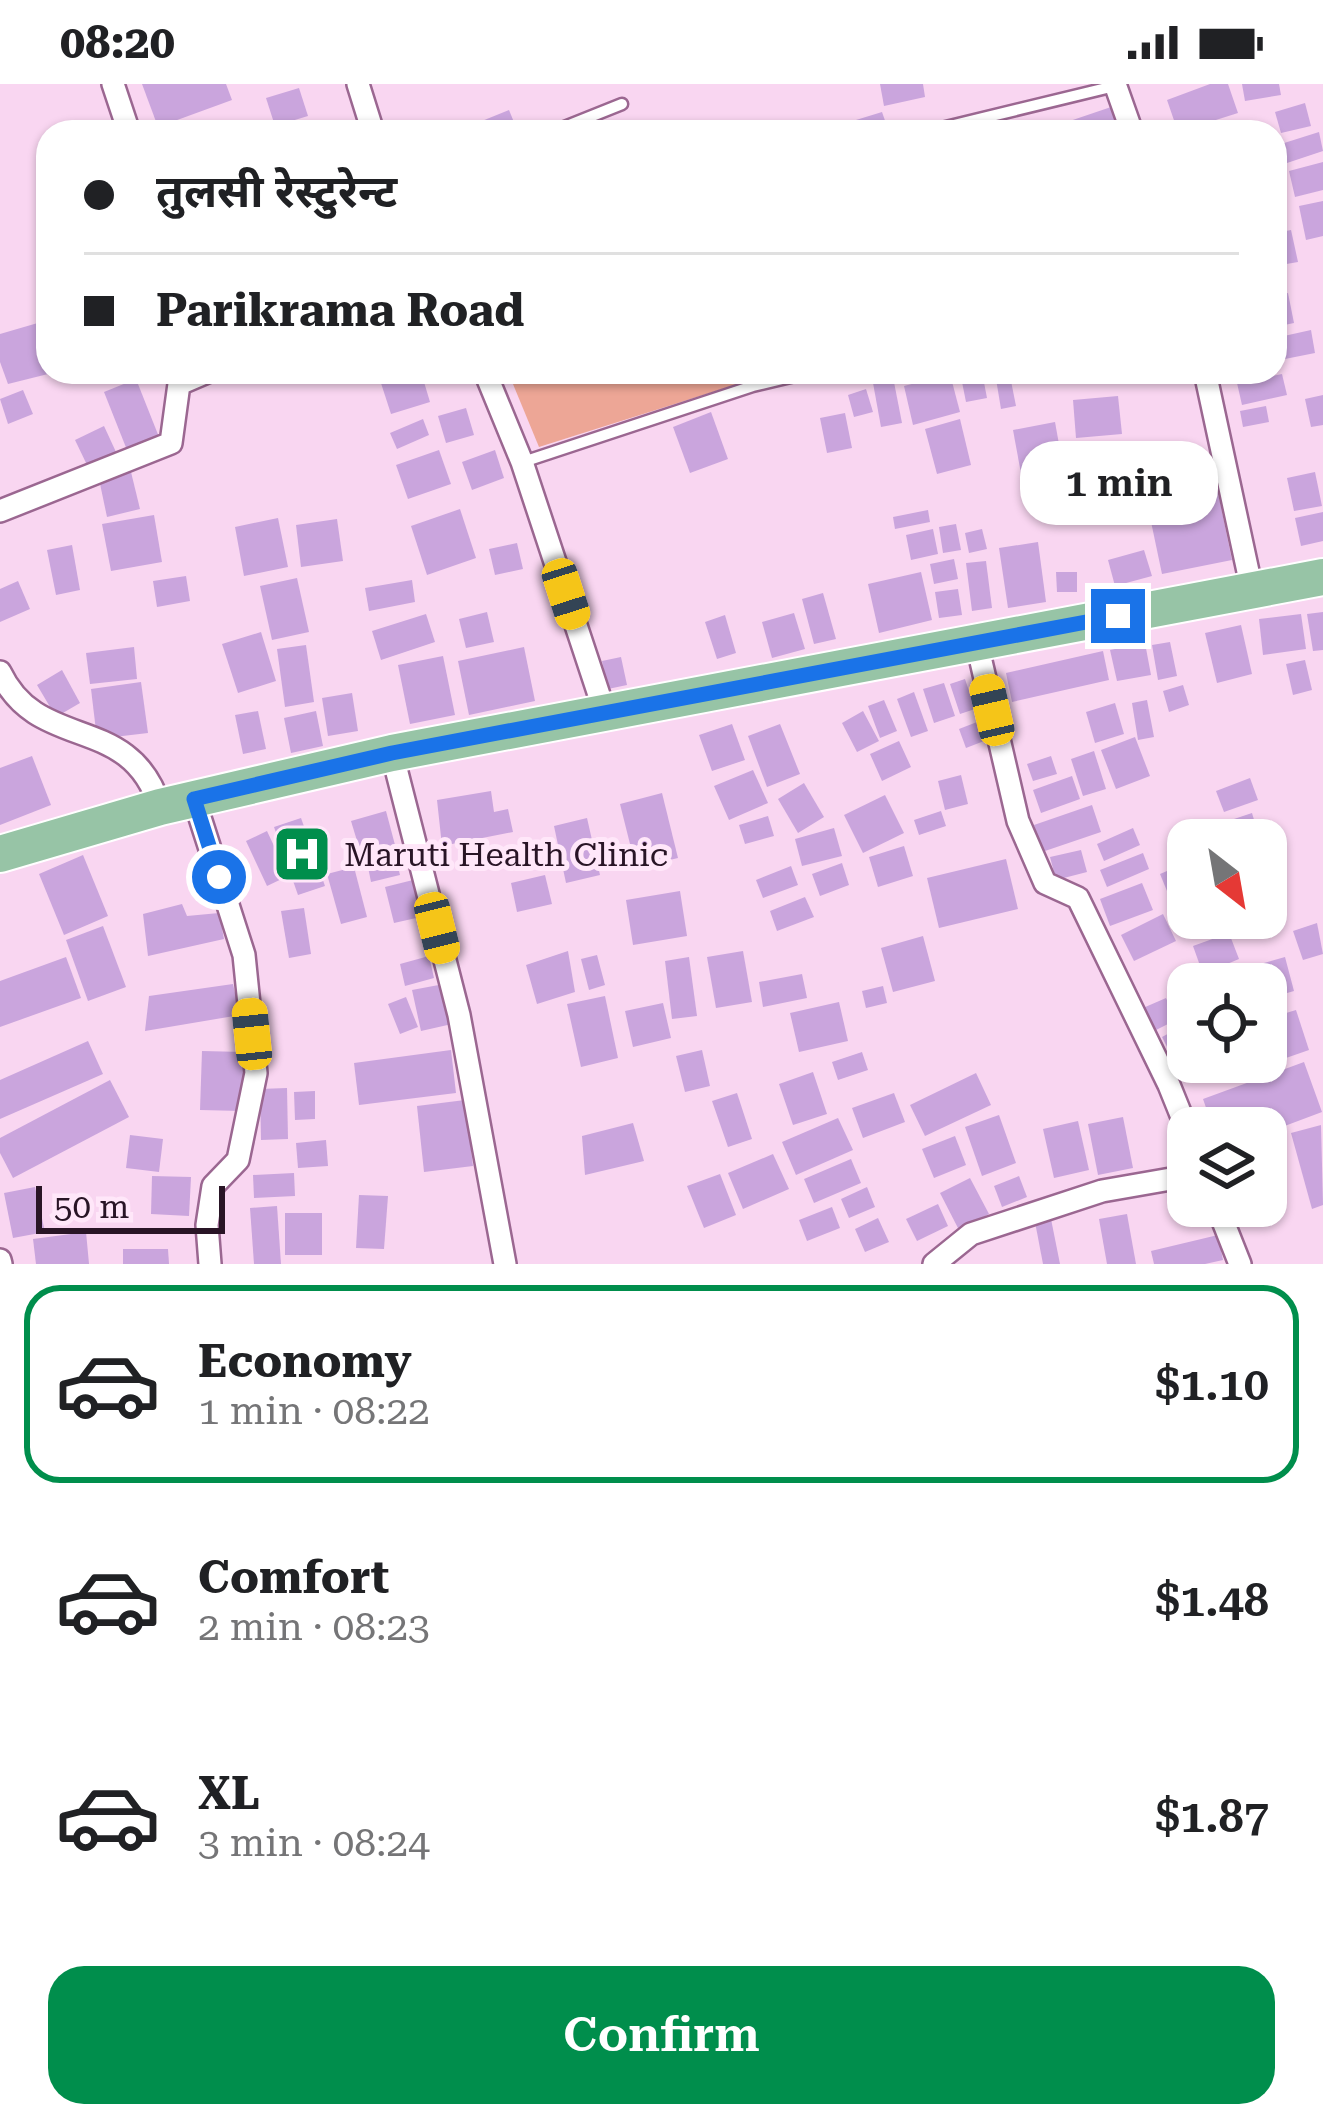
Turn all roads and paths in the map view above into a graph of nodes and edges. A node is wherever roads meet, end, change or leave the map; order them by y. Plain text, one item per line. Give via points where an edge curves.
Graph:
1 (113, 84) edge
2 (358, 84) edge
3 (1115, 85) edge
4 (622, 104) dead end
5 (125, 120) edge
6 (369, 120) edge
7 (582, 120) edge
8 (974, 120) edge
9 (1128, 120) edge
10 (177, 384) edge
11 (489, 384) edge
12 (761, 384) edge
13 (1208, 384) edge
14 (522, 462) junction
15 (0, 512) edge
16 (1323, 577) edge
17 (1252, 590) junction
18 (977, 644) junction
19 (0, 672) edge
20 (605, 713) junction
21 (392, 753) junction
22 (177, 803) junction
23 (0, 854) edge
24 (1178, 1107) edge
25 (1167, 1179) edge
26 (1225, 1227) edge
27 (210, 1264) edge
28 (505, 1264) edge
29 (934, 1264) edge
30 (1240, 1264) edge

1 - 5 street
2 - 6 street
3 - 8 lane
3 - 9 street
4 - 7 lane
10 - 15 street via 171,443
11 - 14 street
12 - 14 lane
13 - 17 street
14 - 20 street
16 - 17 main road
17 - 18 main road
18 - 20 main road
18 - 24 street via 1027,842 1045,883 1078,898
19 - 22 street via 27,709 123,751
20 - 21 main road
21 - 22 main road
21 - 28 street via 459,1015
22 - 23 main road
22 - 27 street via 244,955 256,1073 238,1160 213,1186
25 - 29 street via 1102,1190 971,1234
26 - 30 street

